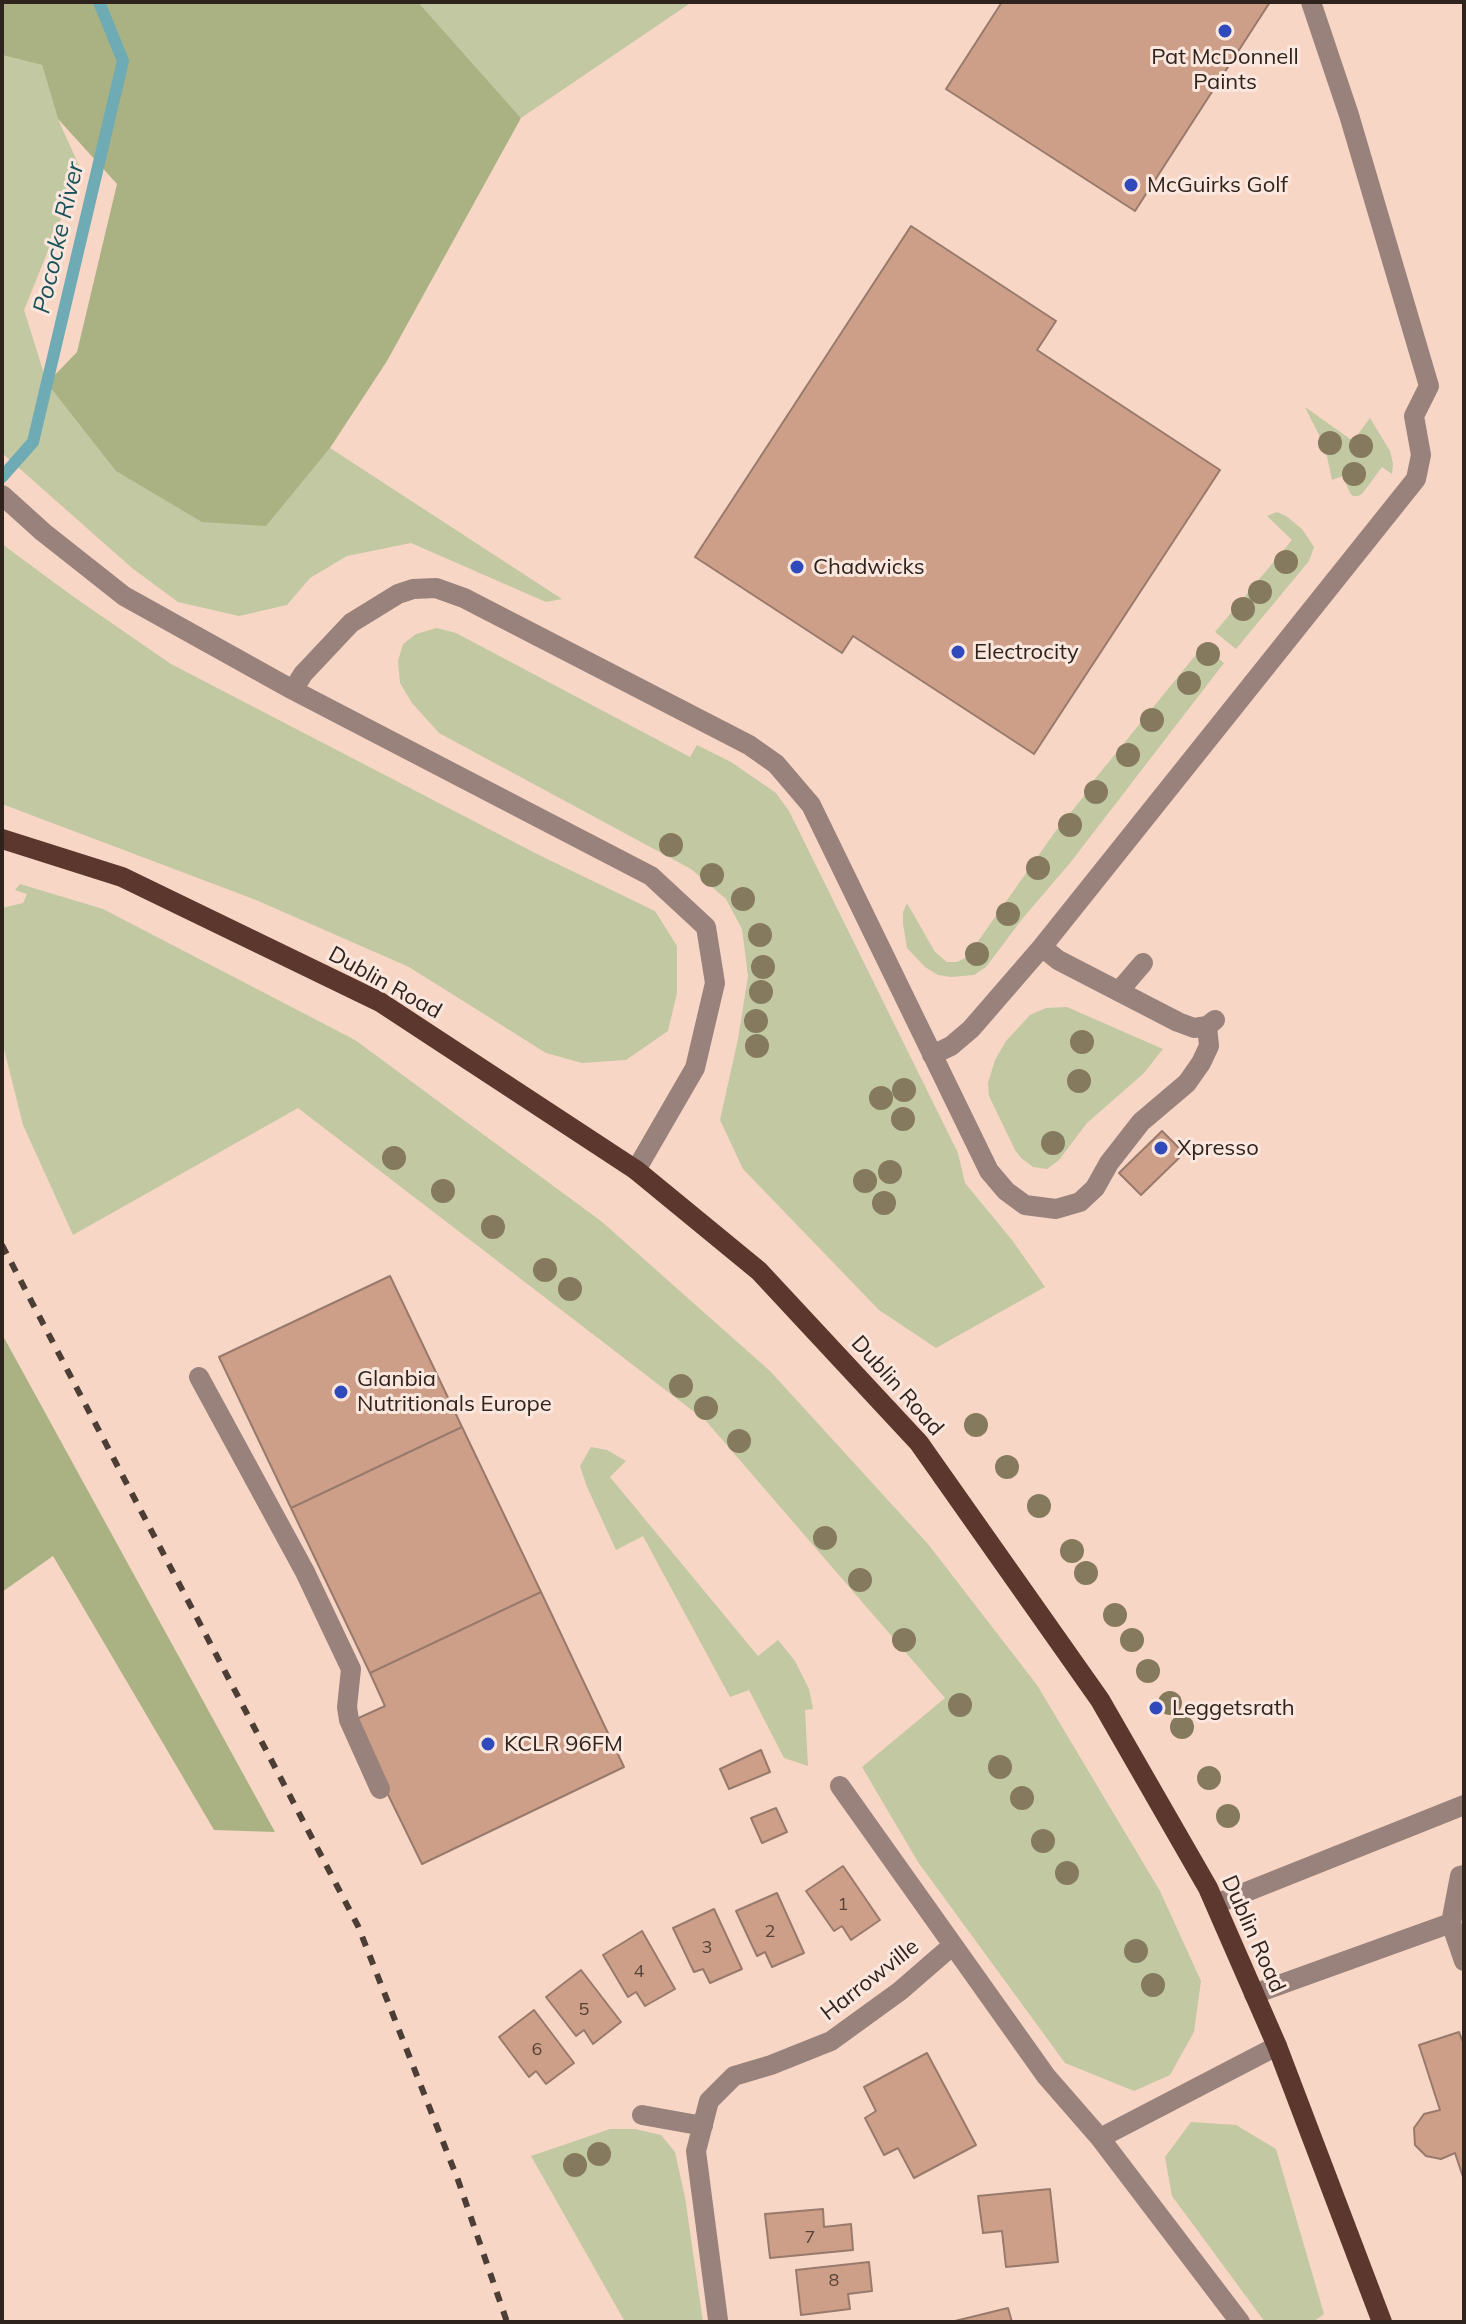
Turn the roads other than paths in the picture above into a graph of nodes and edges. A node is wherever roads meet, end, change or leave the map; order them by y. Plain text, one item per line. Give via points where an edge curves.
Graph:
1 (1311, 2) edge
2 (2, 495) edge
3 (293, 690) junction
4 (2, 839) edge
5 (1042, 947) junction
6 (1143, 963) dead end
7 (1119, 991) junction
8 (932, 1055) junction
9 (636, 1170) junction
10 (199, 1377) dead end
11 (840, 1786) dead end
12 (380, 1789) dead end
13 (1464, 1805) edge
14 (1464, 1875) edge
15 (1216, 1904) junction
16 (1451, 1923) junction
17 (953, 1945) junction
18 (1464, 1961) edge
19 (1254, 1994) junction
20 (1277, 2046) junction
21 (642, 2115) dead end
22 (703, 2126) junction
23 (1100, 2138) junction
24 (718, 2320) dead end
25 (1240, 2322) edge
26 (1381, 2322) edge

1 - 5 street via 1429,386 1414,416 1420,466 1411,487
2 - 3 street via 124,596
3 - 8 street via 351,623 398,594 436,588 749,745 776,764 811,805
3 - 9 street via 651,876 706,927 715,983 695,1068
4 - 9 main road, Dublin Road via 122,877 380,1002
5 - 7 street
5 - 8 street via 971,1029
6 - 7 street
7 - 8 street via 1194,1028 1212,1022 1209,1046 1187,1083 1141,1122 1080,1202 1056,1209 1025,1205 1006,1191 989,1171
9 - 15 main road, Dublin Road via 759,1271 919,1443 1100,1700
10 - 12 street via 351,1669 349,1720
11 - 17 street
13 - 15 street
14 - 16 street
15 - 19 main road, Dublin Road
16 - 18 street
16 - 19 street
17 - 22 street, Harrowville via 831,2041 734,2076 709,2101
17 - 23 street via 1046,2076
19 - 20 main road, Dublin Road
20 - 23 street
20 - 26 main road, Dublin Road
21 - 22 street
22 - 24 street, Harrowville via 696,2151
23 - 25 street

